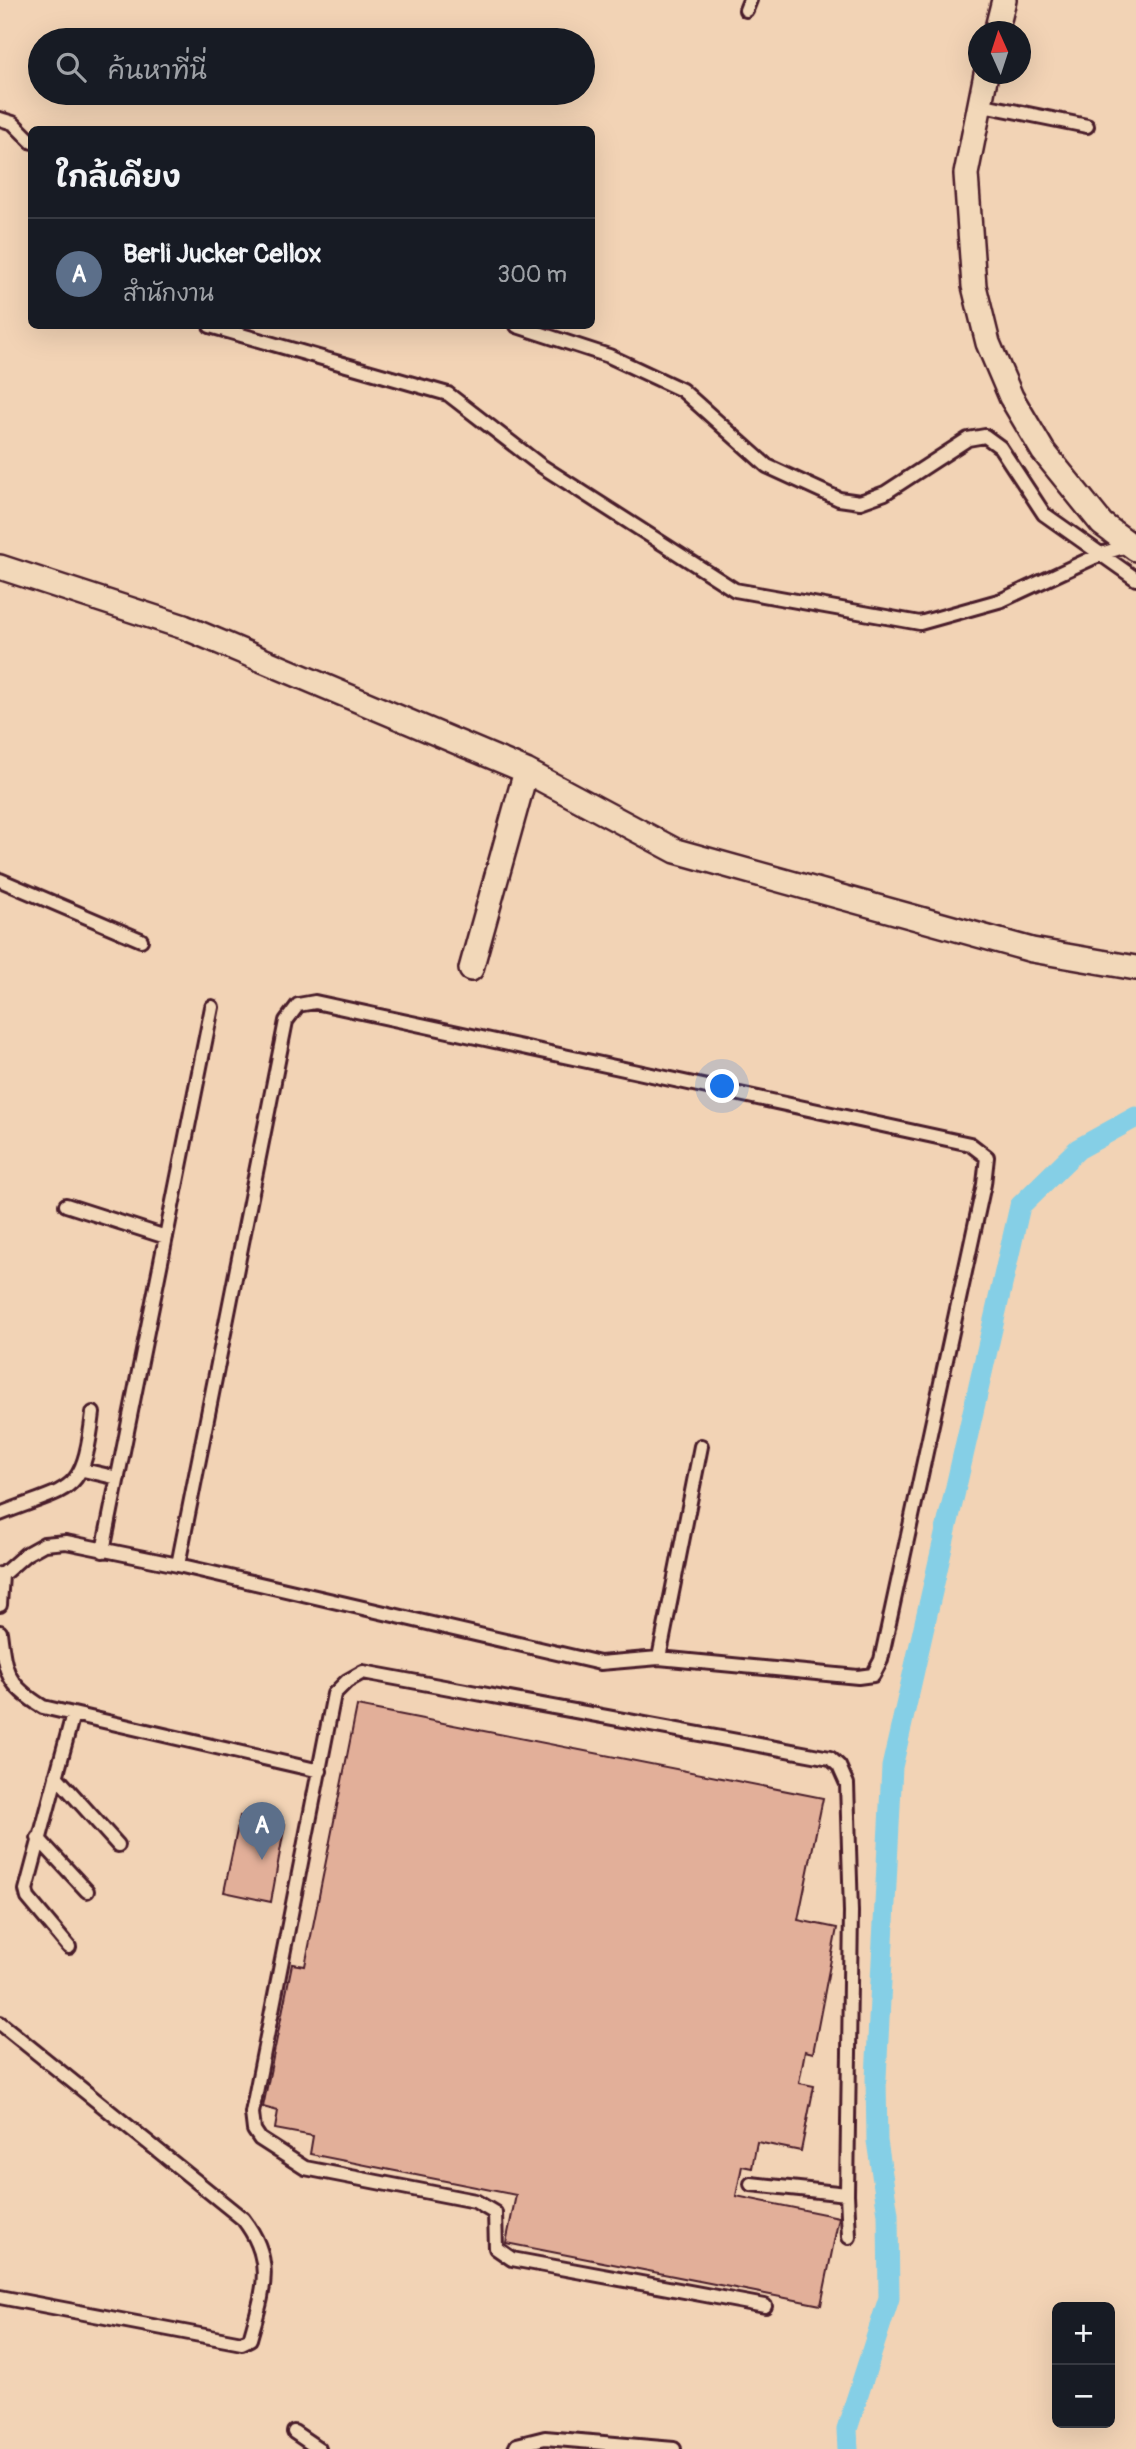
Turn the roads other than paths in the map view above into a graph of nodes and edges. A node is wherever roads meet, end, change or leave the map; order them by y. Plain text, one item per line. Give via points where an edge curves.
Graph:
1 (1003, 0) edge
2 (998, 21) edge
3 (983, 84) edge
4 (978, 104) junction
5 (0, 119) edge
6 (1087, 126) dead end
7 (28, 138) edge
8 (221, 329) edge
9 (526, 329) edge
10 (1134, 545) edge
11 (1101, 554) junction
12 (0, 567) edge
13 (1136, 579) edge
14 (526, 771) junction
15 (0, 880) edge
16 (141, 940) dead end
17 (1136, 968) edge
18 (471, 969) dead end
19 (212, 1007) dead end
20 (66, 1205) dead end
21 (166, 1237) junction
22 (93, 1413) dead end
23 (701, 1447) dead end
24 (83, 1471) junction
25 (118, 1478) junction
26 (0, 1514) edge
27 (103, 1551) junction
28 (178, 1564) junction
29 (1, 1575) edge
30 (0, 1605) edge
31 (0, 1632) edge
32 (659, 1658) junction
33 (73, 1714) junction
34 (320, 1771) junction
35 (56, 1776) junction
36 (38, 1838) junction
37 (118, 1845) dead end
38 (88, 1891) dead end
39 (69, 1947) dead end
40 (0, 2023) edge
41 (751, 2184) dead end
42 (847, 2194) junction
43 (849, 2237) dead end
44 (0, 2297) edge
45 (765, 2306) dead end
46 (294, 2432) dead end
47 (319, 2449) edge
48 (515, 2449) edge
49 (674, 2449) edge

1 - 2 street
3 - 4 street
4 - 6 lane
4 - 10 street via 966,174 974,286 988,343 1011,397 1043,451 1102,524
5 - 7 lane via 13,123
8 - 11 lane via 449,394 540,465 735,590 920,623 1002,600
9 - 11 lane via 609,356 682,390 767,466 839,499 860,502 885,493 968,439 985,436 1000,447 1044,514
10 - 11 lane
11 - 13 lane
12 - 14 street via 184,627
14 - 17 street via 676,851 1032,950
14 - 18 street
15 - 16 lane
19 - 21 lane
20 - 21 lane
21 - 25 lane
22 - 24 lane
23 - 32 lane
24 - 25 lane
24 - 26 lane via 74,1484
25 - 27 lane
27 - 28 lane
27 - 29 lane via 66,1542 44,1544
28 - 32 lane via 600,1662
28 - 32 lane via 286,1021 298,1005 315,1002 971,1144 987,1157 984,1184 881,1660 873,1675
29 - 30 lane
31 - 33 lane via 8,1678 19,1693 43,1707
33 - 34 lane
33 - 35 lane
34 - 42 lane via 334,1694 363,1672 830,1758 847,1784 851,1912
34 - 45 lane via 252,2113 260,2139 305,2168 475,2201 495,2213 496,2248 512,2259
35 - 36 lane
35 - 37 lane
36 - 38 lane
36 - 39 lane via 28,1898
40 - 44 lane via 243,2219 259,2239 265,2286 250,2339 242,2343
41 - 42 lane
42 - 43 lane
46 - 47 lane
48 - 49 lane via 545,2438

